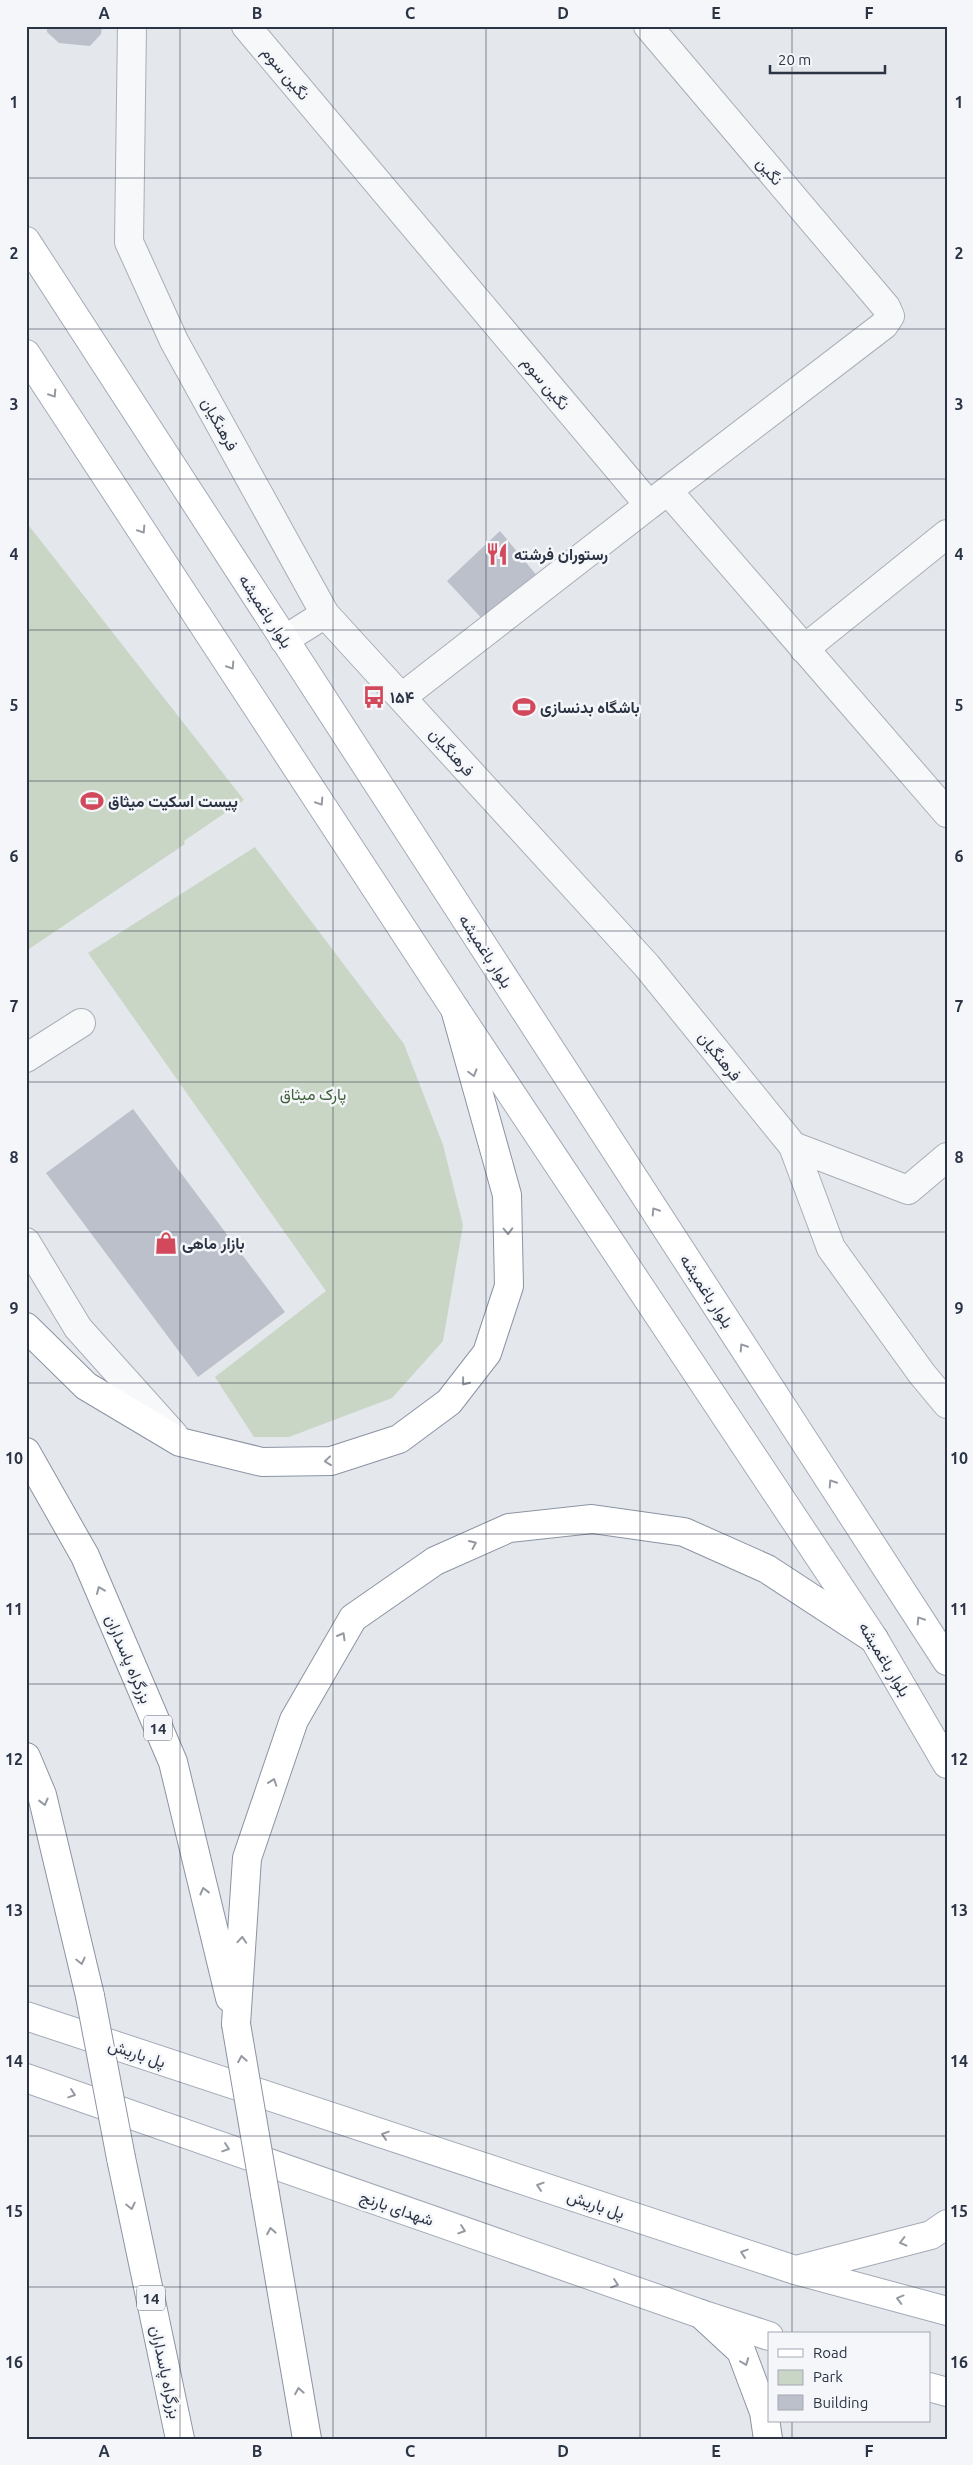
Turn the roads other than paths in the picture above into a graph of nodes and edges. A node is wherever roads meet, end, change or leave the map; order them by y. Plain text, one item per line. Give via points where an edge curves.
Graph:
1 (132, 26) edge
2 (246, 26) edge
3 (648, 26) edge
4 (26, 241) edge
5 (26, 354) edge
6 (658, 498) junction
7 (947, 534) edge
8 (325, 614) junction
9 (284, 640) junction
10 (804, 649) junction
11 (402, 697) junction
12 (947, 813) edge
13 (455, 1009) junction
14 (81, 1023) dead end
15 (26, 1058) edge
16 (793, 1146) junction
17 (947, 1157) edge
18 (26, 1242) edge
19 (26, 1327) edge
20 (942, 1389) edge
21 (180, 1442) junction
22 (26, 1452) edge
23 (874, 1639) junction
24 (947, 1660) edge
25 (26, 1757) edge
26 (947, 1764) edge
27 (26, 2016) edge
28 (236, 2024) junction
29 (26, 2078) edge
30 (947, 2224) edge
31 (795, 2270) junction
32 (947, 2312) edge
33 (701, 2314) junction
34 (768, 2336) edge
35 (930, 2387) edge
36 (947, 2392) edge
37 (180, 2439) edge
38 (307, 2439) edge
39 (768, 2439) edge

1 - 8 street, فرهنگیان via 129,242 174,341
2 - 6 street, نگین سوم
3 - 6 street, نگین via 886,307 890,316 884,324
4 - 9 main road, بلوار باغمیشه
5 -> 13 main road, بلوار باغمیشه
6 - 10 street, نگین سوم
6 - 11 street
7 - 10 street
8 - 9 street
8 - 11 street, فرهنگیان
24 -> 9 main road, بلوار باغمیشه
10 - 12 street, نگین سوم
11 - 16 street, فرهنگیان via 646,966
13 -> 21 main road via 507,1195 509,1286 487,1353 449,1402 398,1439 331,1461 262,1462
13 - 23 main road, بلوار باغمیشه
14 - 15 street
16 - 17 street via 908,1190
16 - 20 street, فرهنگیان via 831,1248
18 - 21 street via 78,1328
19 - 21 main road via 86,1386
28 -> 22 main road, بزرگراه پاسداران / 14 via 173,1762 85,1556
23 - 26 main road, بلوار باغمیشه
28 -> 23 main road via 247,1858 294,1720 353,1618 435,1561 509,1528 592,1519 684,1532 767,1570
25 -> 37 main road, بزرگراه پاسداران / 14, bridge via 42,1795 90,1996
31 -> 27 main road, پل باریش
38 -> 28 main road, 14, bridge
29 -> 33 main road, شهدای بارنج
30 -> 31 main road via 931,2235
32 -> 31 main road, پل باریش
33 - 34 main road, شهدای بارنج
33 -> 39 main road via 740,2351 764,2412
35 - 36 main road

